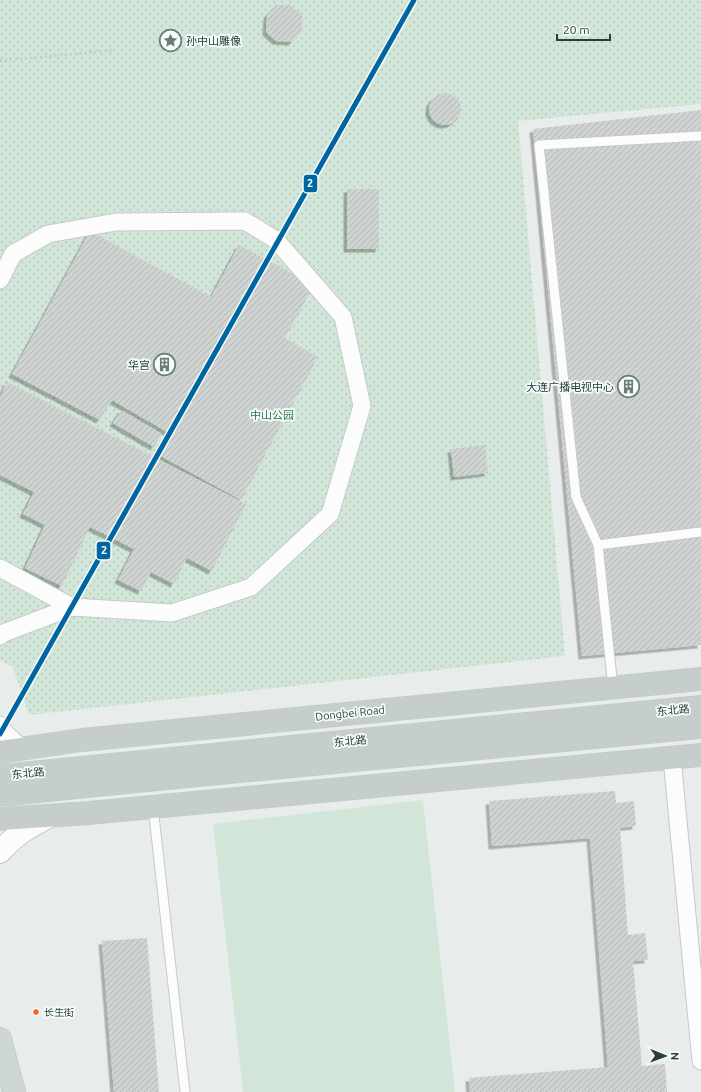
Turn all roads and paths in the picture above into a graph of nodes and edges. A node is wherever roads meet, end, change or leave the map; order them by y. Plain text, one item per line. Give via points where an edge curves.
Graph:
1 (114, 50) dead end
2 (0, 61) edge
3 (701, 136) edge
4 (0, 280) edge
5 (701, 532) edge
6 (598, 545) junction
7 (0, 568) edge
8 (72, 607) junction
9 (0, 631) edge
10 (701, 679) edge
11 (613, 688) junction
12 (701, 707) edge
13 (0, 725) edge
14 (216, 727) junction
15 (701, 727) edge
16 (146, 733) junction
17 (23, 748) junction
18 (0, 752) edge
19 (701, 755) edge
20 (282, 758) junction
21 (672, 758) junction
22 (0, 776) edge
23 (87, 786) junction
24 (0, 795) edge
25 (223, 801) junction
26 (153, 807) junction
27 (0, 814) edge
28 (50, 816) junction
29 (0, 819) edge
30 (0, 852) edge
31 (0, 1039) edge
32 (701, 1061) edge
33 (14, 1092) edge
34 (185, 1092) edge

1 - 2 path
3 - 6 lane via 538,145 576,497
4 - 8 street via 13,254 48,234 116,222 245,222 276,240 343,317 362,406 330,514 252,587 172,613
5 - 6 lane
6 - 11 lane
7 - 8 street
8 - 9 street
10 - 11 highway, Dongbei Road
11 - 14 highway, Dongbei Road
12 - 20 highway, 东北路
13 - 17 street via 6,734
14 - 16 highway, Dongbei Road
14 - 25 highway
15 - 20 highway, 东北路
16 - 17 highway, Dongbei Road
16 - 26 highway
17 - 18 highway, Dongbei Road
19 - 21 highway
20 - 22 highway, 东北路, bridge
20 - 23 highway, 东北路, bridge
21 - 25 highway
21 - 32 street
23 - 24 highway, 东北路, bridge
23 - 27 highway, bridge via 40,798
25 - 26 highway
26 - 28 highway
26 - 34 lane
28 - 29 highway
28 - 30 main road via 28,827
31 - 33 main road

